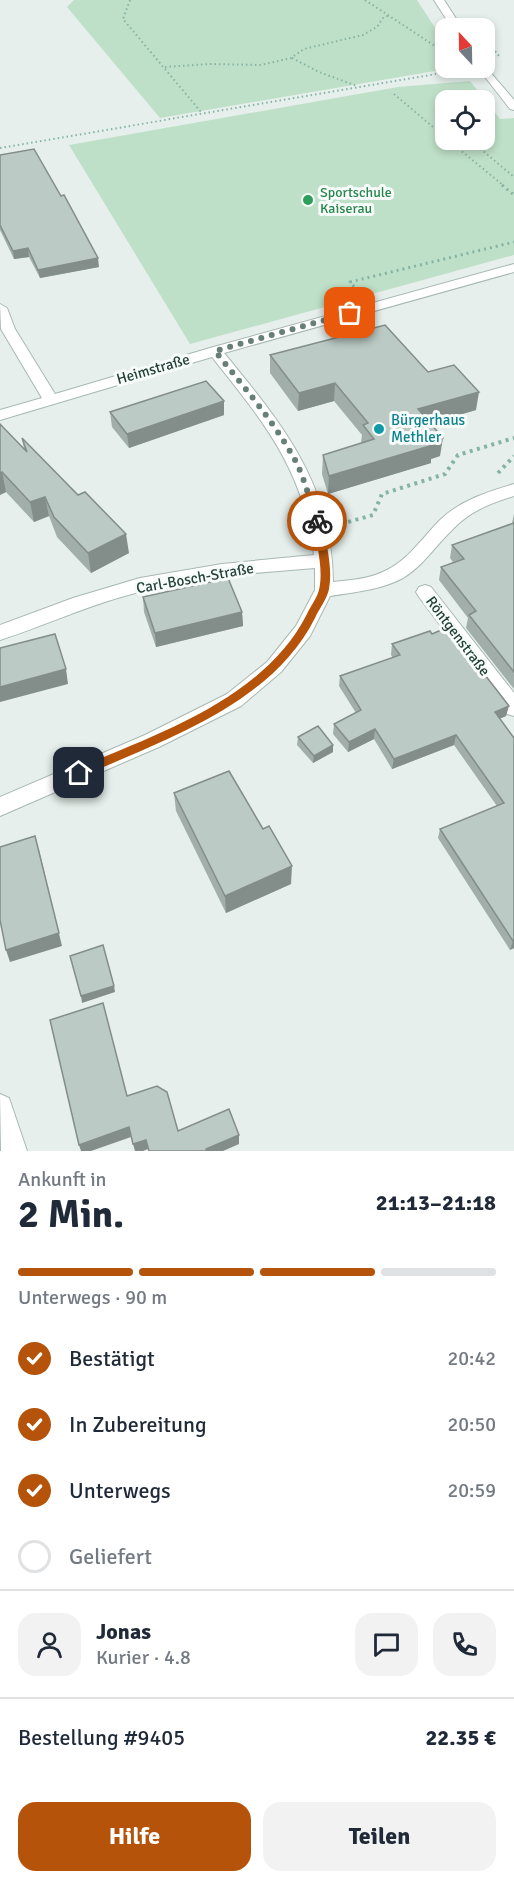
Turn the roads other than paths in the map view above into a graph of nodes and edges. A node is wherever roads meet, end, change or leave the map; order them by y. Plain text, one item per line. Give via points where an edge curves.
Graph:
1 (439, 0) edge
2 (451, 18) edge
3 (491, 78) edge
4 (514, 107) edge
5 (514, 268) edge
6 (0, 308) edge
7 (4, 330) edge
8 (215, 351) junction
9 (50, 399) junction
10 (0, 415) edge
11 (514, 490) edge
12 (324, 561) junction
13 (324, 590) junction
14 (425, 592) dead end
15 (0, 633) edge
16 (514, 708) edge
17 (0, 807) edge
18 (0, 1107) edge
19 (14, 1151) edge

1 - 2 street
3 - 4 street
5 - 8 street, Heimstraße
6 - 7 street
7 - 9 street
8 - 9 street, Heimstraße
8 - 12 street via 274,425 296,462 320,530
9 - 10 street, Heimstraße
11 - 13 street via 462,511 403,569 386,578
12 - 13 street
12 - 15 street, Carl-Bosch-Straße via 159,580 94,598
13 - 17 street via 303,631 274,667 234,700 152,741
14 - 16 street, Röntgenstraße
18 - 19 street

